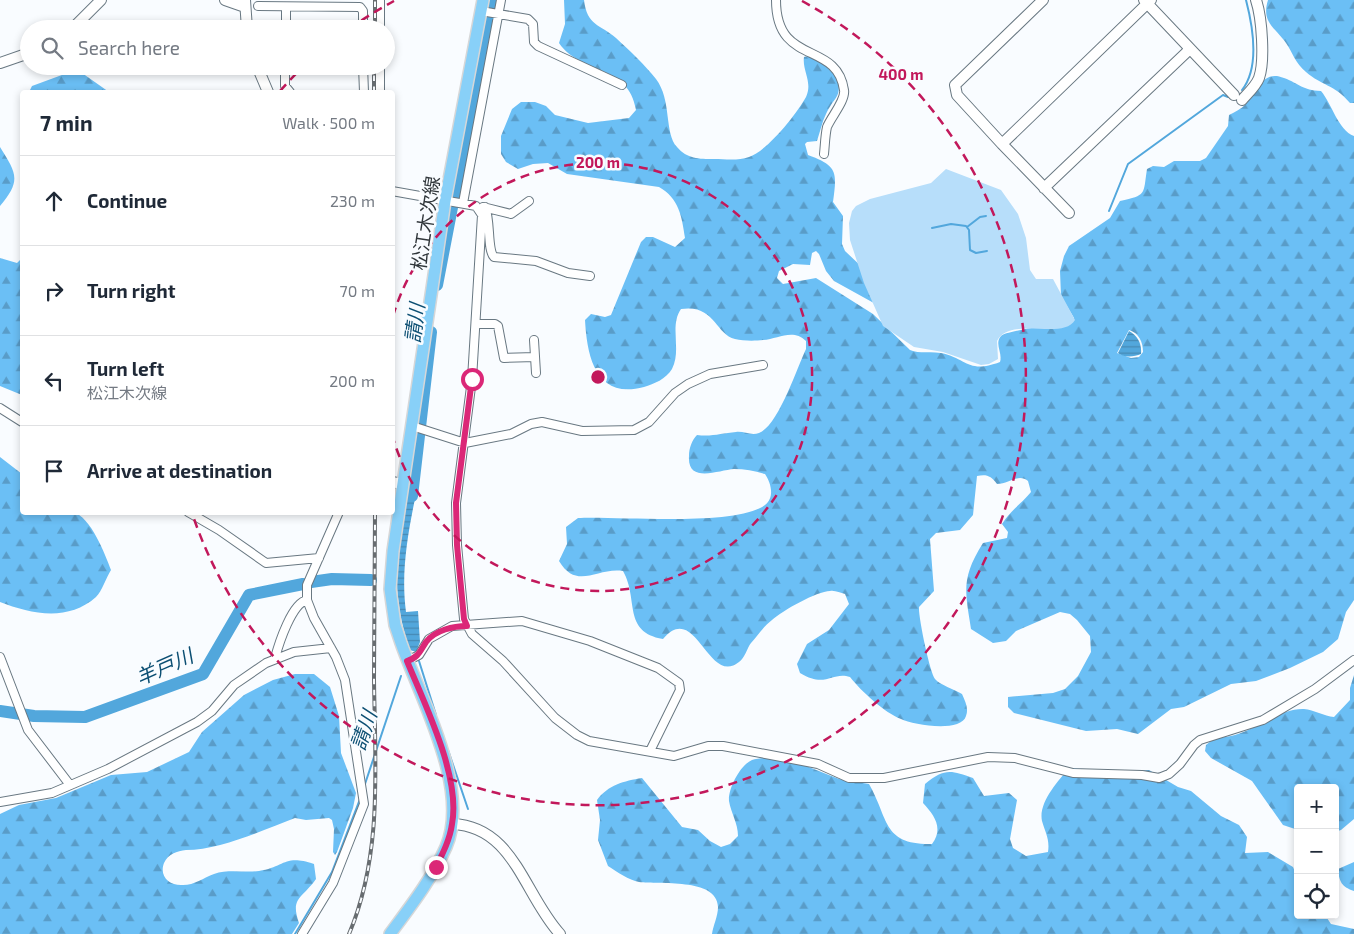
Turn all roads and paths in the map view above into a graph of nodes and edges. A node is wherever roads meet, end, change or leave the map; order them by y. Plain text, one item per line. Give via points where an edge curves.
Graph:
1 (101, 0) edge
2 (224, 0) edge
3 (380, 0) edge
4 (501, 0) edge
5 (776, 0) edge
6 (1043, 0) edge
7 (1256, 0) edge
8 (1147, 1) edge
9 (245, 3) edge
10 (258, 6) dead end
11 (286, 7) junction
12 (484, 7) edge
13 (498, 14) junction
14 (81, 20) edge
15 (246, 20) edge
16 (286, 20) edge
17 (363, 20) edge
18 (380, 20) edge
19 (1190, 49) junction
20 (20, 56) edge
21 (0, 63) edge
22 (261, 75) edge
23 (286, 75) edge
24 (363, 75) edge
25 (380, 75) edge
26 (622, 85) dead end
27 (267, 90) edge
28 (288, 90) edge
29 (364, 90) edge
30 (380, 90) edge
31 (1002, 144) junction
32 (824, 154) dead end
33 (1044, 188) junction
34 (395, 192) edge
35 (445, 200) junction
36 (529, 202) dead end
37 (463, 203) junction
38 (476, 206) junction
39 (485, 207) junction
40 (1069, 213) dead end
41 (590, 276) dead end
42 (477, 324) junction
43 (534, 340) dead end
44 (535, 357) junction
45 (763, 365) dead end
46 (536, 373) dead end
47 (0, 408) edge
48 (20, 421) edge
49 (415, 427) junction
50 (464, 443) junction
51 (397, 483) edge
52 (193, 515) edge
53 (338, 515) edge
54 (319, 558) junction
55 (307, 600) junction
56 (467, 626) junction
57 (331, 648) junction
58 (0, 657) edge
59 (276, 658) junction
60 (1354, 660) edge
61 (407, 661) junction
62 (650, 751) junction
63 (70, 785) junction
64 (0, 802) edge
65 (452, 824) junction
66 (302, 934) edge
67 (390, 934) edge
68 (560, 934) edge

1 - 14 street
2 - 9 street
3 - 18 street
4 - 13 street
5 - 32 street via 777,19 792,44 831,62 841,74 845,92 827,129
6 - 31 street via 955,85 957,95
7 - 19 street via 1262,47 1260,73 1258,80 1238,98
8 - 19 street
8 - 31 street
9 - 15 street
10 - 11 street
11 - 16 street
11 - 17 street via 360,7
12 - 13 street
12 - 35 main road, 松江木次線
13 - 26 street via 528,19 533,24 534,42 538,46
13 - 37 street
19 - 33 street
20 - 21 street
22 - 27 street
23 - 28 street via 285,86
24 - 29 street
25 - 30 street
31 - 33 street
33 - 40 street
34 - 35 street
35 - 37 street
35 - 49 main road, 松江木次線
36 - 39 street via 511,214
37 - 38 street
38 - 39 street
38 - 42 street via 483,220
39 - 41 street via 490,223 490,251 494,257 536,261 568,273
42 - 44 street via 497,324 504,358
42 - 50 street
43 - 44 street
44 - 46 street
45 - 50 street via 710,374 688,384 679,389 649,422 634,430 582,431 542,422 511,434
47 - 48 street
49 - 50 street
49 - 51 main road, 松江木次線
50 - 56 street via 456,517
51 - 61 main road, 松江木次線 via 390,589 395,625
52 - 54 street via 266,563
53 - 54 street
54 - 55 street via 307,585
55 - 57 street
55 - 59 street via 297,606
56 - 61 street via 452,626 429,639 419,655
56 - 62 street via 504,661 555,718 577,735 589,741
56 - 62 street via 515,620 531,622 590,641 675,678 680,683 680,690
57 - 59 street via 294,652
57 - 66 street via 341,667 348,695 364,804 333,883
58 - 63 street via 28,730
59 - 63 street via 234,686 212,711 197,722 108,769
60 - 62 street via 1315,690 1263,720 1200,740 1180,764 1159,778 1074,773 1015,758 988,757 884,778 849,778 818,764 723,746 708,746 674,756
61 - 65 main road, 松江木次線 via 446,762 452,786
63 - 64 street via 52,793
65 - 67 main road, 松江木次線 via 436,867
65 - 68 street via 476,827 499,842

